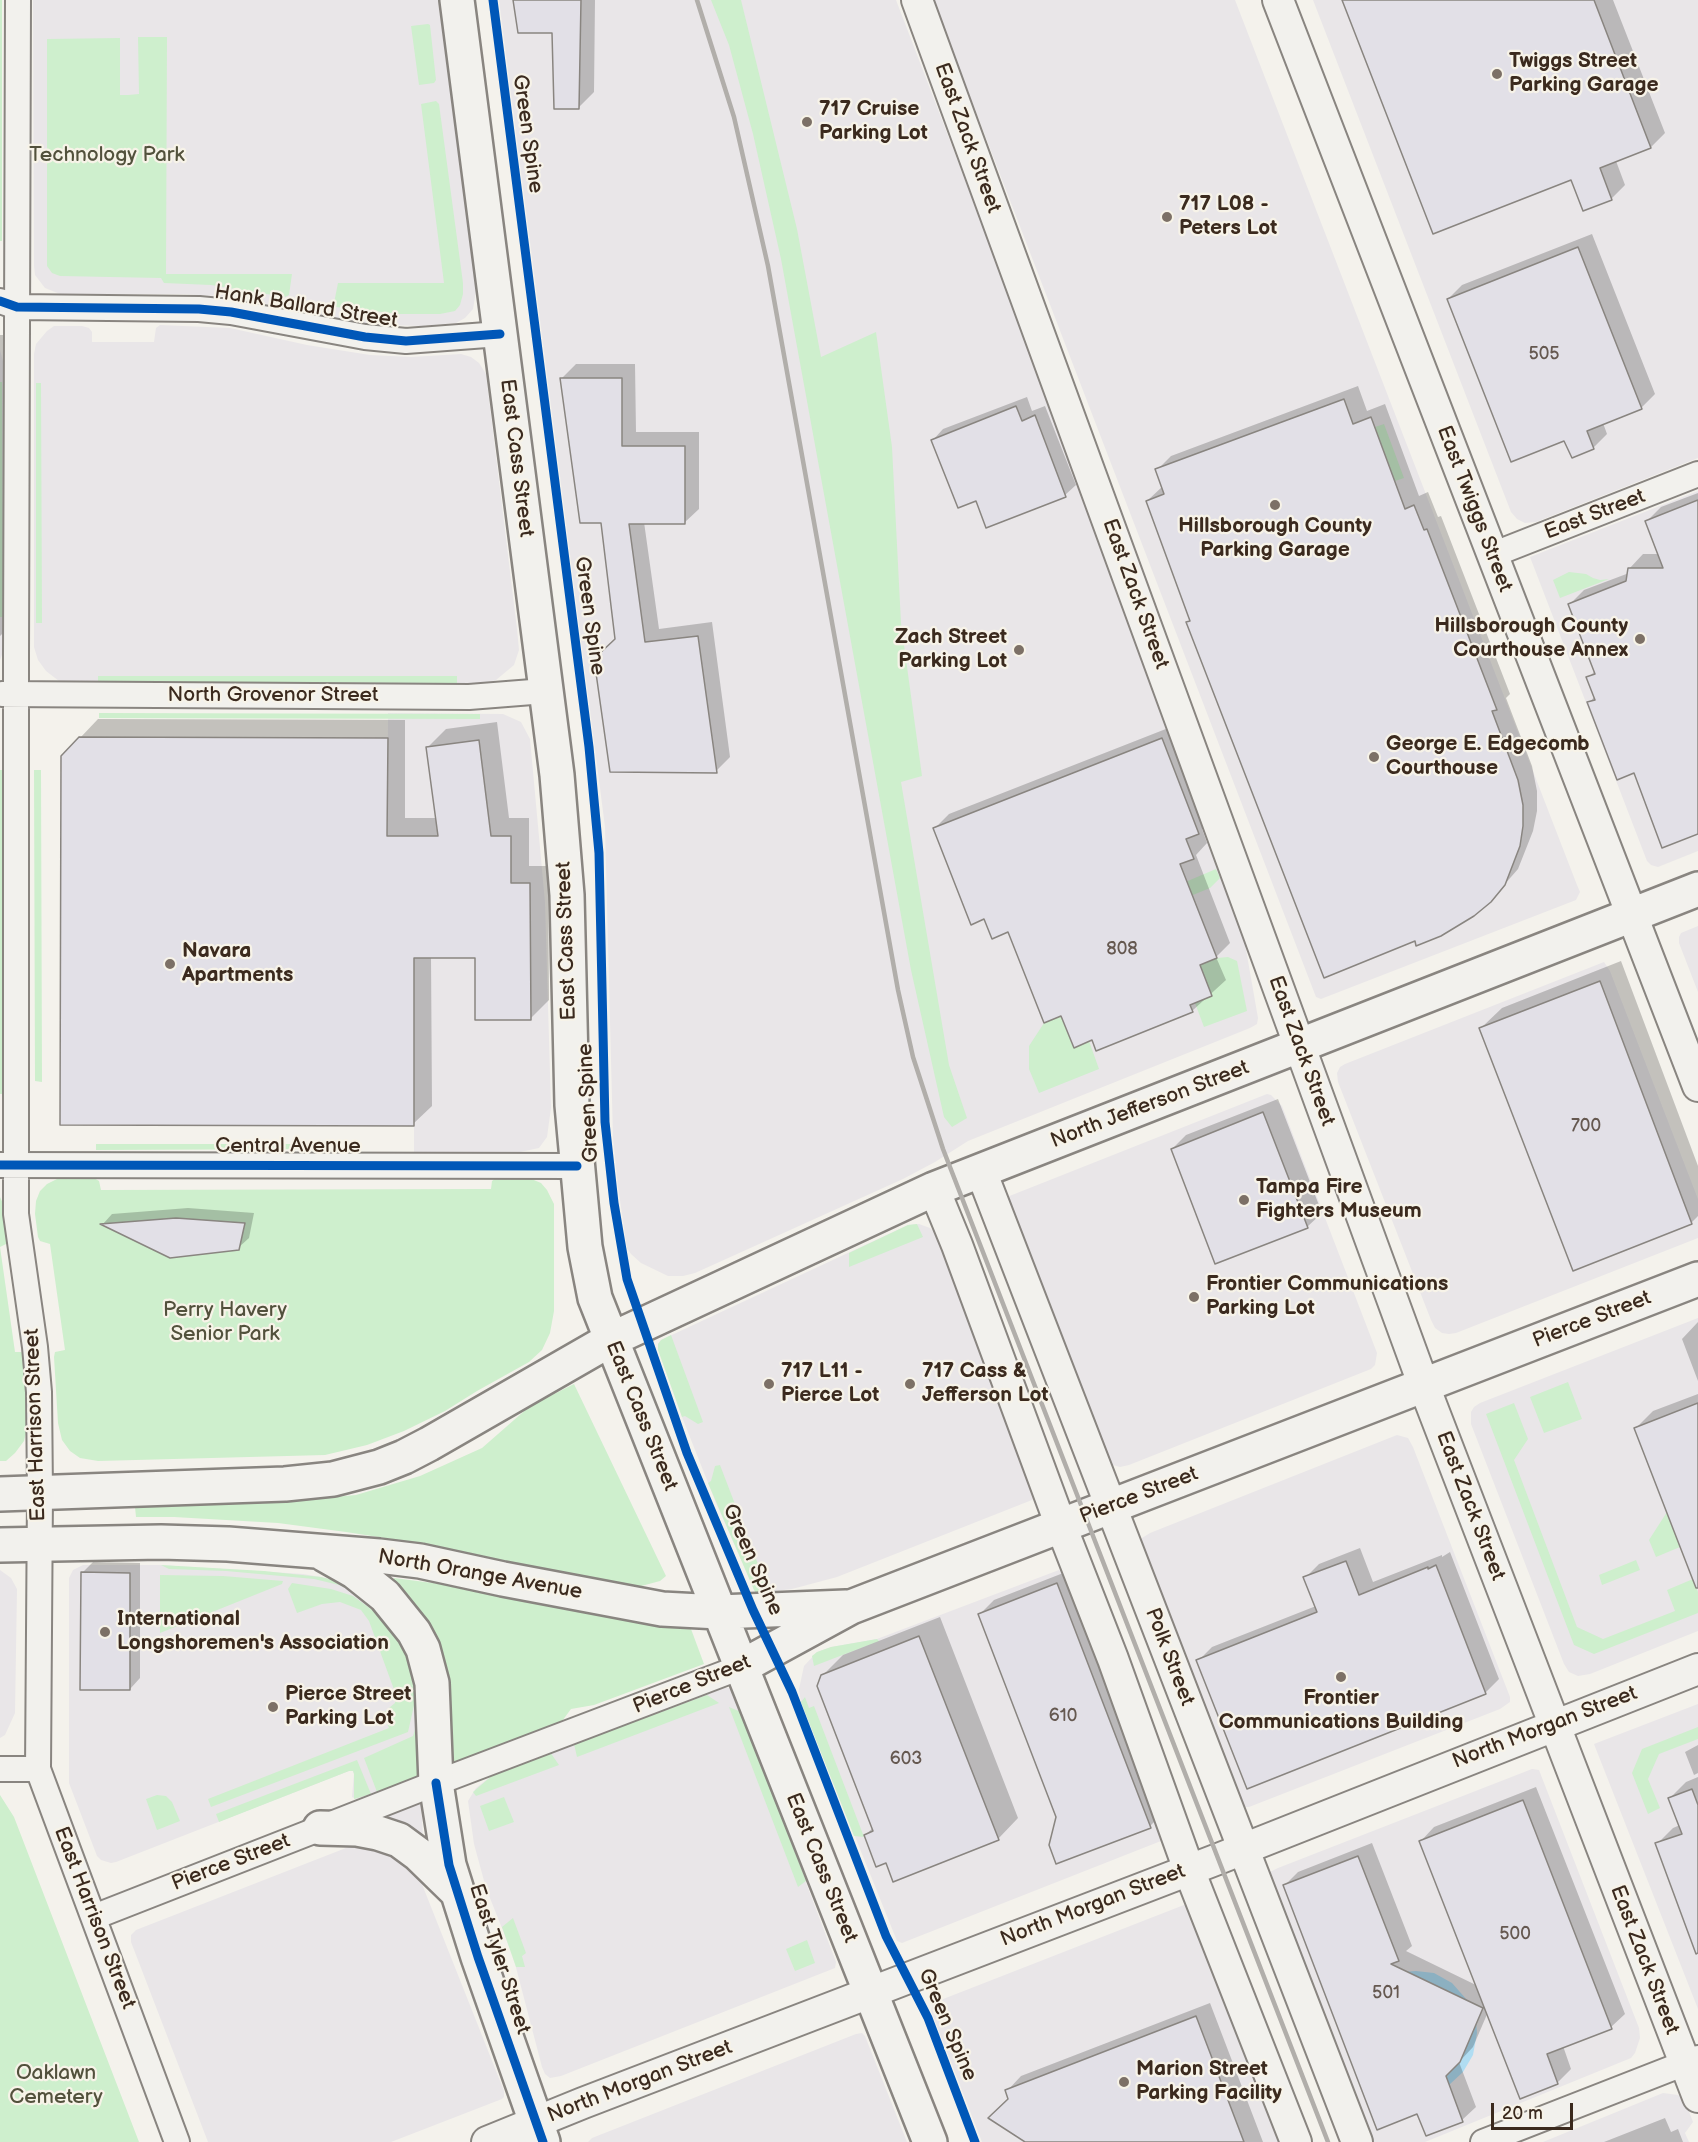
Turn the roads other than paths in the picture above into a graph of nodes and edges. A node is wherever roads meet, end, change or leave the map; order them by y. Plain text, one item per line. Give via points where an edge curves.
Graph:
1 (18, 0) edge
2 (917, 0) edge
3 (1278, 0) edge
4 (458, 1) edge
5 (6, 308) edge
6 (500, 334) junction
7 (1698, 474) edge
8 (1492, 555) junction
9 (545, 691) junction
10 (8, 694) edge
11 (1698, 889) edge
12 (1632, 915) junction
13 (1300, 1046) junction
14 (1698, 1086) edge
15 (8, 1165) edge
16 (577, 1166) junction
17 (981, 1171) junction
18 (934, 1189) junction
19 (1698, 1279) edge
20 (610, 1340) junction
21 (1424, 1386) junction
22 (40, 1493) junction
23 (0, 1494) edge
24 (1112, 1507) junction
25 (1061, 1526) junction
26 (40, 1543) junction
27 (0, 1545) edge
28 (318, 1552) junction
29 (851, 1607) junction
30 (719, 1612) junction
31 (741, 1667) junction
32 (1698, 1669) edge
33 (1554, 1724) junction
34 (0, 1769) edge
35 (38, 1769) junction
36 (436, 1783) junction
37 (320, 1828) junction
38 (1242, 1849) junction
39 (1189, 1870) junction
40 (458, 1893) junction
41 (93, 1917) junction
42 (871, 1992) junction
43 (1691, 2061) edge
44 (1698, 2097) edge
45 (540, 2133) edge
46 (177, 2142) edge
47 (488, 2142) edge
48 (930, 2142) edge
49 (1296, 2142) edge
50 (1357, 2142) edge
51 (1483, 2142) edge

1 - 5 street, East Harrison Street
2 - 13 street, East Zack Street
3 - 8 street, East Twiggs Street
4 - 6 main road, East Cass Street
5 - 6 street, Hank Ballard Street via 199,309 354,336 406,341
5 - 10 street, East Harrison Street
6 - 9 main road, East Cass Street
7 - 8 street, East Street
8 - 12 street, East Twiggs Street
9 - 10 street, North Grovenor Street via 469,697
9 - 16 main road, East Cass Street via 567,885
10 - 15 street, East Harrison Street
11 - 12 main road, North Jefferson Street
12 - 13 main road, North Jefferson Street
12 - 14 street, East Twiggs Street
13 - 17 main road, North Jefferson Street
13 - 21 street, East Zack Street
15 - 16 street, Central Avenue
15 - 22 street, East Harrison Street via 36,1347
16 - 20 main road, East Cass Street via 585,1246 595,1298
17 - 18 main road, North Jefferson Street
17 - 24 street, Polk Street
18 - 20 main road, North Jefferson Street
18 - 25 street
19 - 21 main road, Pierce Street
20 - 22 main road via 404,1457 354,1474 285,1484
20 - 30 main road, East Cass Street
21 - 24 main road, Pierce Street
21 - 33 street, East Zack Street
22 - 23 main road
22 - 26 street, East Harrison Street
24 - 25 main road, Pierce Street
24 - 38 street, Polk Street
25 - 29 main road, Pierce Street
25 - 39 street
26 - 27 main road, North Orange Avenue
26 - 28 main road, North Orange Avenue via 228,1544
26 - 35 street, East Harrison Street
28 - 30 main road, North Orange Avenue via 420,1561 662,1609
28 - 36 main road, East Tyler Street via 371,1583 395,1607 423,1649 432,1683
29 - 30 main road, North Orange Avenue
29 - 31 main road, Pierce Street
30 - 31 main road, East Cass Street
31 - 36 street, Pierce Street
31 - 42 main road, East Cass Street
32 - 33 street, North Morgan Street
33 - 38 street, North Morgan Street
33 - 43 street, East Zack Street
34 - 35 street
35 - 41 street, East Harrison Street
36 - 37 street, Pierce Street
36 - 40 main road, East Tyler Street via 444,1842
37 - 40 main road via 357,1828 399,1840
37 - 41 street, Pierce Street
38 - 39 street, North Morgan Street
38 - 50 street, Polk Street
39 - 42 street, North Morgan Street
39 - 49 street
40 - 45 main road, East Tyler Street
41 - 46 street, East Harrison Street
42 - 45 street, North Morgan Street
42 - 48 main road, East Cass Street
43 - 44 street, East Zack Street
43 - 51 street
45 - 47 street, North Morgan Street

